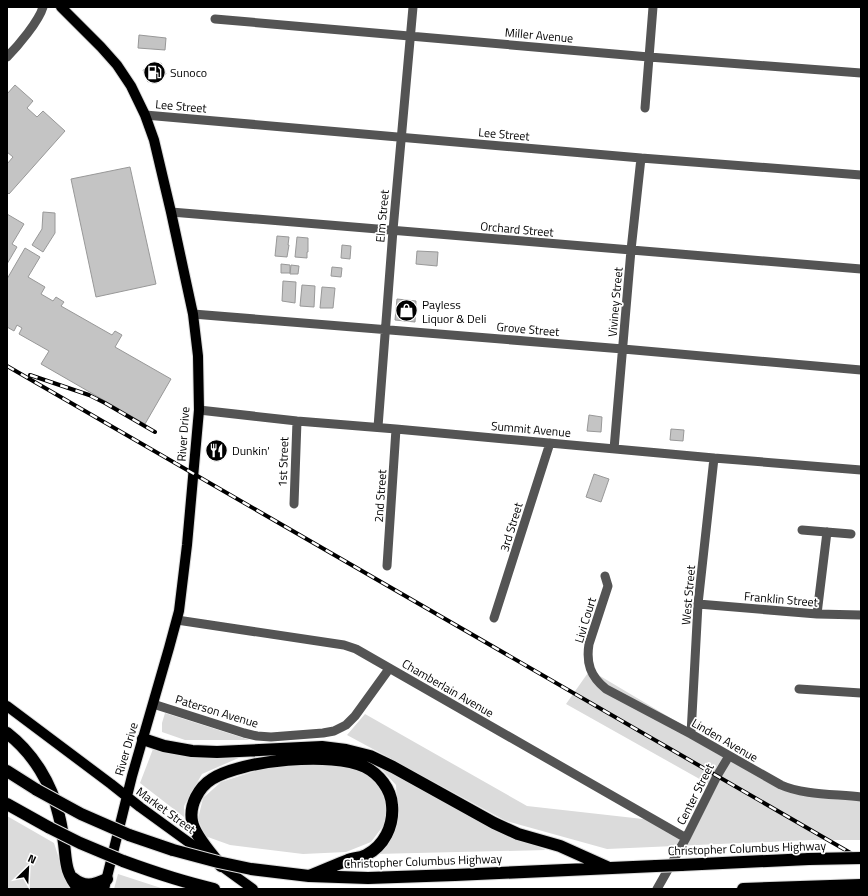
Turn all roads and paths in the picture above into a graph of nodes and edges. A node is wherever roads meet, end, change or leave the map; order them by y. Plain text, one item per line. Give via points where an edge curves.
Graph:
1 (44, 7) edge
2 (61, 7) edge
3 (413, 7) edge
4 (653, 7) edge
5 (216, 19) dead end
6 (411, 35) junction
7 (7, 56) edge
8 (649, 57) junction
9 (861, 73) edge
10 (645, 108) dead end
11 (145, 115) junction
12 (402, 137) junction
13 (641, 158) junction
14 (861, 175) edge
15 (171, 212) junction
16 (393, 230) junction
17 (631, 250) junction
18 (861, 269) edge
19 (193, 314) junction
20 (385, 329) junction
21 (623, 349) junction
22 (861, 370) edge
23 (199, 410) junction
24 (297, 421) junction
25 (378, 427) junction
26 (396, 429) junction
27 (550, 443) junction
28 (614, 449) junction
29 (714, 458) junction
30 (861, 470) edge
31 (294, 504) dead end
32 (802, 530) dead end
33 (827, 532) junction
34 (851, 534) dead end
35 (387, 566) dead end
36 (605, 576) dead end
37 (698, 604) junction
38 (817, 614) junction
39 (861, 615) edge
40 (494, 618) dead end
41 (177, 620) junction
42 (390, 669) junction
43 (592, 672) joint
44 (799, 689) dead end
45 (861, 693) edge
46 (153, 704) junction
47 (7, 706) edge
48 (7, 733) edge
49 (691, 734) junction
50 (143, 739) junction
51 (729, 756) junction
52 (7, 771) edge
53 (126, 797) junction
54 (861, 797) edge
55 (7, 804) edge
56 (686, 838) junction
57 (861, 858) edge
58 (221, 866) junction
59 (609, 868) junction
60 (68, 871) junction
61 (309, 876) junction
62 (105, 884) edge
63 (858, 885) edge
64 (658, 887) edge
65 (79, 889) edge
66 (214, 889) edge
67 (253, 889) edge
68 (743, 889) edge

1 - 7 street via 30,29
2 - 11 main road, River Drive via 118,65
3 - 6 street, Elm Street
4 - 8 street
5 - 6 street, Miller Avenue
6 - 8 street, Miller Avenue
6 - 12 street, Elm Street
8 - 9 street, Miller Avenue
8 - 10 street
11 - 12 street, Lee Street
11 - 15 main road, River Drive via 154,140
12 - 13 street, Lee Street
12 - 16 street, Elm Street
13 - 14 street, Lee Street
13 - 17 street, Viviney Street
15 - 16 street, Orchard Street
15 - 19 main road, River Drive
16 - 17 street, Orchard Street
16 - 20 street, Elm Street
17 - 18 street, Orchard Street
17 - 21 street, Viviney Street
19 - 20 street, Grove Street
19 - 23 main road, River Drive via 198,356
20 - 21 street, Grove Street
20 - 25 street, Elm Street
21 - 22 street, Grove Street
21 - 28 street, Viviney Street
23 - 24 street, Summit Avenue
23 - 41 main road, River Drive via 185,563
24 - 25 street, Summit Avenue
24 - 31 street, 1st Street
25 - 26 street, Summit Avenue
26 - 27 street, Summit Avenue
26 - 35 street, 2nd Street
27 - 28 street, Summit Avenue
27 - 40 street, 3rd Street
28 - 29 street, Summit Avenue
29 - 30 street, Summit Avenue
29 - 37 street, West Street
32 - 33 street
33 - 34 street
33 - 38 street
36 - 43 street, Livi Court via 608,586 589,644 588,663
37 - 38 street, Franklin Street
37 - 49 street, West Street
38 - 39 street, Franklin Street
41 - 42 street, Chamberlain Avenue via 344,645 356,649
41 - 46 main road, River Drive
42 - 46 street, Paterson Avenue via 346,725 323,733 256,736
42 - 56 street, Chamberlain Avenue
43 - 49 street, Linden Avenue via 606,689
44 - 45 street
46 - 50 main road, River Drive
47 - 53 main road, Market Street
48 - 60 highway via 26,752 50,790 59,815
49 - 51 street, Linden Avenue
50 - 53 main road, River Drive
50 - 59 highway via 192,751 322,747 370,756 494,823 518,834 560,846
51 - 54 street, Linden Avenue via 791,790
51 - 56 street, Center Street
52 - 61 highway, Christopher Columbus Highway, bridge via 81,814 129,835 218,862
53 - 58 main road, Market Street
53 - 62 main road, River Drive
55 - 66 highway, bridge via 80,843 123,861
56 - 64 street, Center Street
57 - 59 highway, Christopher Columbus Highway, bridge
58 - 61 highway via 207,849 191,816 196,797 213,778 242,768 283,760 339,760 364,767 377,776 390,795 392,818 387,834 378,846 365,855
58 - 67 main road, Market Street
59 - 61 highway, Christopher Columbus Highway via 388,878
60 - 62 highway via 73,879 84,884
60 - 65 highway
63 - 68 highway

